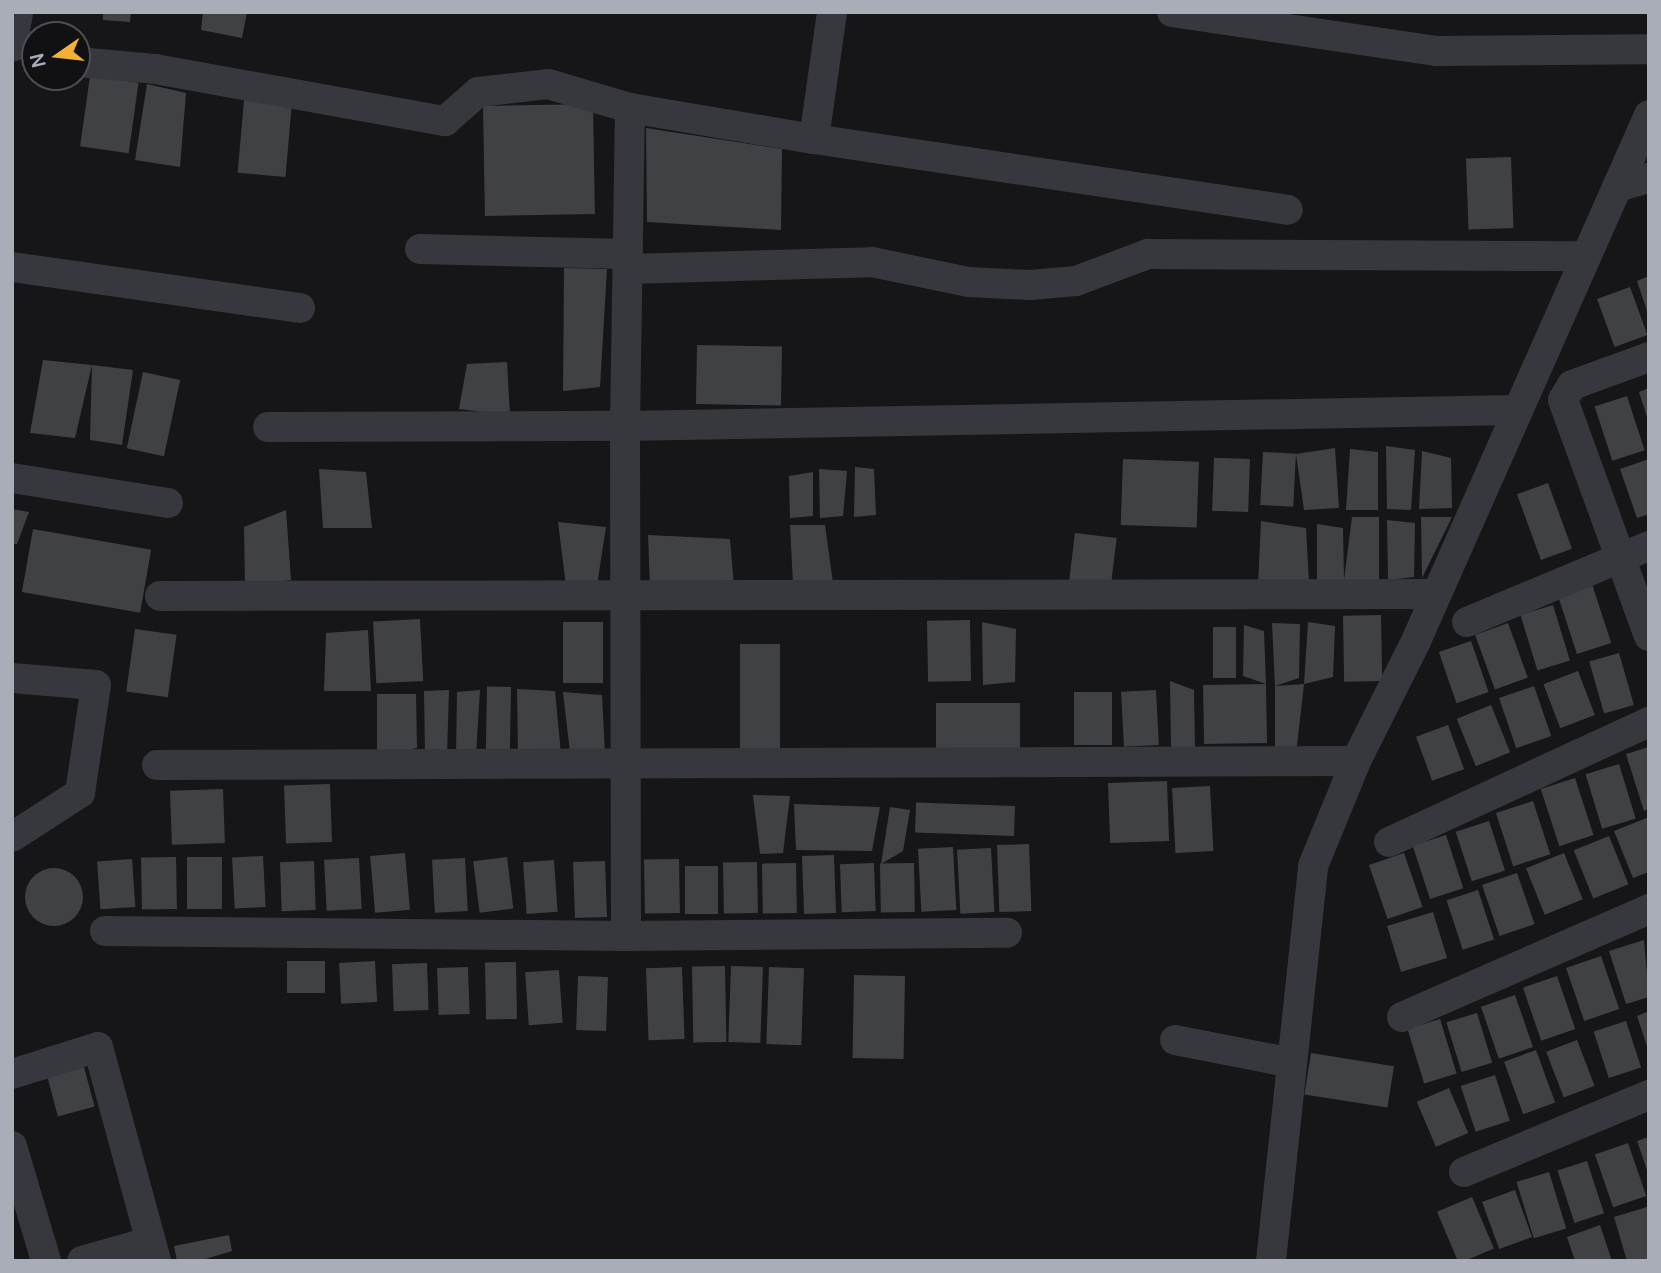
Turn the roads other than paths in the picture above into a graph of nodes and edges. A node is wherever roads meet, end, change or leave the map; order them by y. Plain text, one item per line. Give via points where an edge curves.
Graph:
1 (18, 12) edge
2 (832, 12) edge
3 (1172, 12) edge
4 (12, 47) edge
5 (1649, 49) edge
6 (91, 63) edge
7 (631, 108) junction
8 (1649, 115) edge
9 (814, 139) junction
10 (1649, 178) edge
11 (1617, 187) junction
12 (1288, 210) dead end
13 (420, 249) dead end
14 (1585, 256) junction
15 (628, 262) junction
16 (12, 267) edge
17 (300, 308) dead end
18 (1649, 357) edge
19 (1516, 410) junction
20 (625, 426) junction
21 (268, 427) dead end
22 (12, 478) edge
23 (168, 503) dead end
24 (1649, 546) edge
25 (1618, 560) junction
26 (1433, 594) junction
27 (625, 595) junction
28 (160, 596) dead end
29 (1467, 622) dead end
30 (1649, 636) edge
31 (12, 678) edge
32 (1649, 723) edge
33 (1356, 761) junction
34 (625, 764) junction
35 (157, 765) dead end
36 (12, 837) edge
37 (1389, 842) dead end
38 (1649, 909) edge
39 (106, 931) dead end
40 (1007, 933) dead end
41 (626, 936) junction
42 (1402, 1017) dead end
43 (1175, 1040) dead end
44 (1292, 1063) junction
45 (12, 1074) edge
46 (1649, 1095) edge
47 (12, 1146) edge
48 (1464, 1172) dead end
49 (153, 1251) edge
50 (46, 1261) edge
51 (82, 1261) edge
52 (1271, 1261) edge

1 - 4 street
2 - 9 street
3 - 5 street via 1437,51
6 - 7 street via 155,69 445,121 478,92 548,84
7 - 9 street
7 - 15 street
8 - 11 street
9 - 12 street
10 - 11 street
11 - 14 street
13 - 15 street
14 - 15 street via 1148,254 1076,281 1030,285 969,282 872,262
14 - 19 street
15 - 20 street
16 - 17 street
18 - 25 street via 1572,384 1563,400
19 - 20 street
19 - 26 street
20 - 21 street
20 - 27 street
22 - 23 street
24 - 25 street
25 - 29 street
25 - 30 street
26 - 27 street
26 - 33 street via 1416,641
27 - 28 street
27 - 34 street
31 - 36 street via 96,685 80,793
32 - 37 street
33 - 34 street
33 - 44 street via 1313,866
34 - 35 street
34 - 41 street
38 - 42 street
39 - 41 street
40 - 41 street
43 - 44 street
44 - 52 street
45 - 49 street via 99,1047
46 - 48 street
47 - 50 street
49 - 51 street

